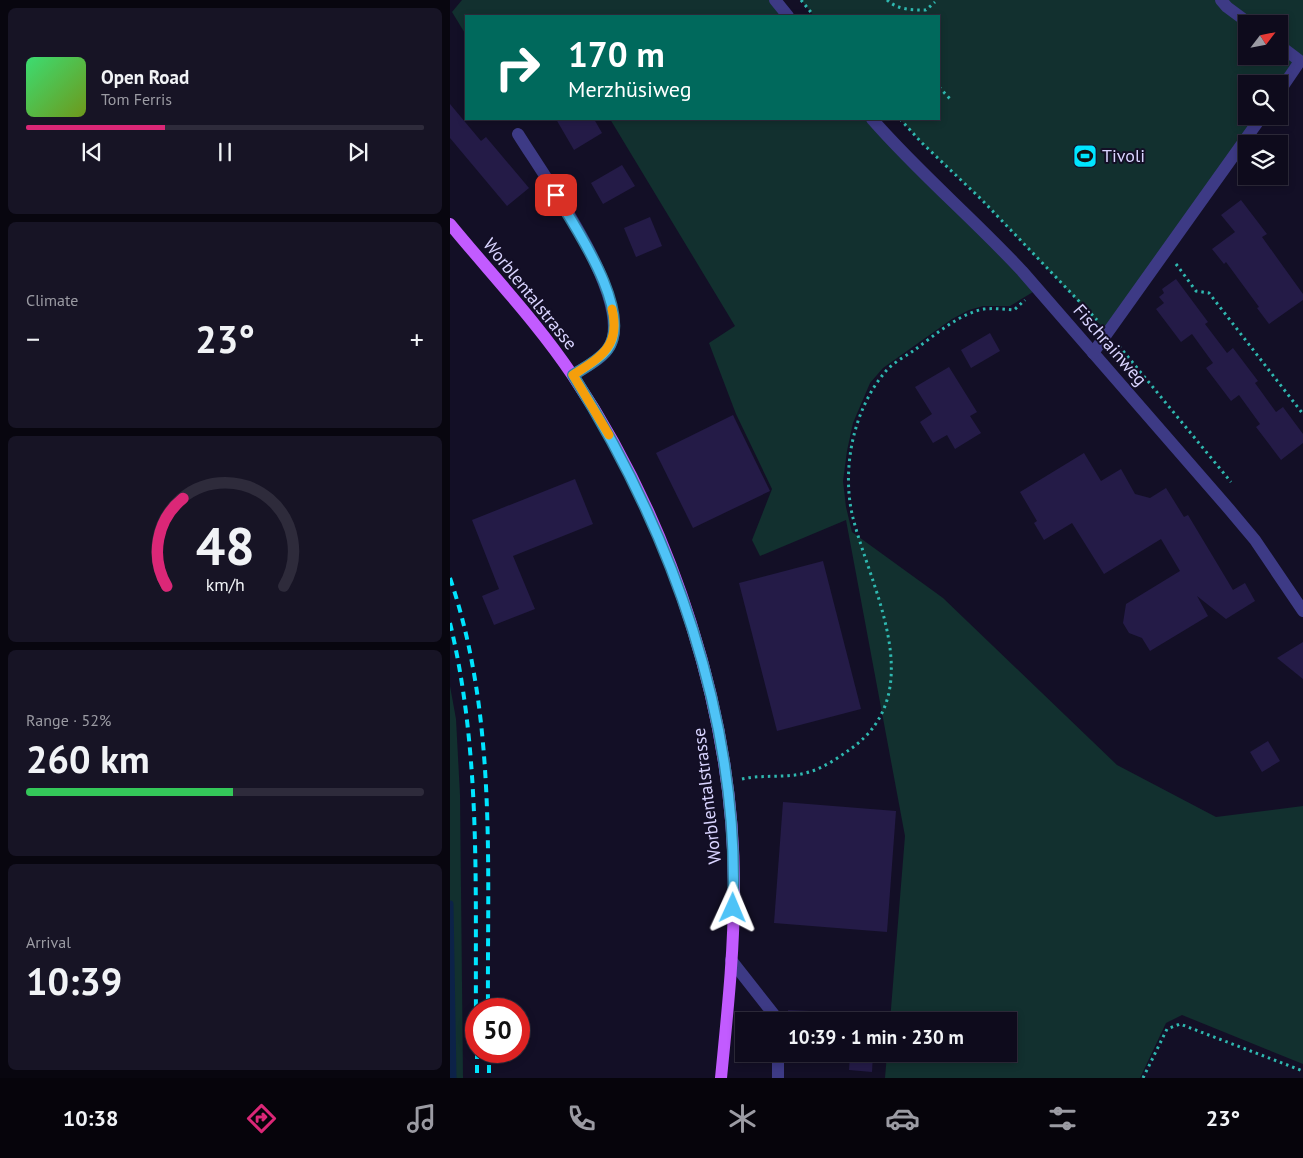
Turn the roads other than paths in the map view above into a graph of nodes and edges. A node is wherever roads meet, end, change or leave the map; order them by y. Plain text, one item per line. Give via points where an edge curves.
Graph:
1 (775, 0) edge
2 (1221, 0) edge
3 (787, 15) edge
4 (1238, 15) edge
5 (1288, 52) edge
6 (1288, 79) edge
7 (873, 120) edge
8 (1256, 125) edge
9 (518, 134) dead end
10 (450, 224) edge
11 (1093, 353) junction
12 (573, 375) junction
13 (1303, 611) edge
14 (731, 960) junction
15 (772, 1012) edge
16 (778, 1062) edge
17 (721, 1078) edge
18 (778, 1078) edge

1 - 3 street
2 - 4 street
5 - 6 street via 1300,61
7 - 11 street, Fischrainweg via 988,234
8 - 11 street
9 - 12 street via 598,268 614,318 613,338 608,349
10 - 12 main road, Worblentalstrasse
11 - 13 street, Fischrainweg via 1255,540
12 - 14 main road, Worblentalstrasse via 624,463 674,577 713,702 727,783 733,848
14 - 15 street
14 - 17 main road, Worblentalstrasse
16 - 18 street

